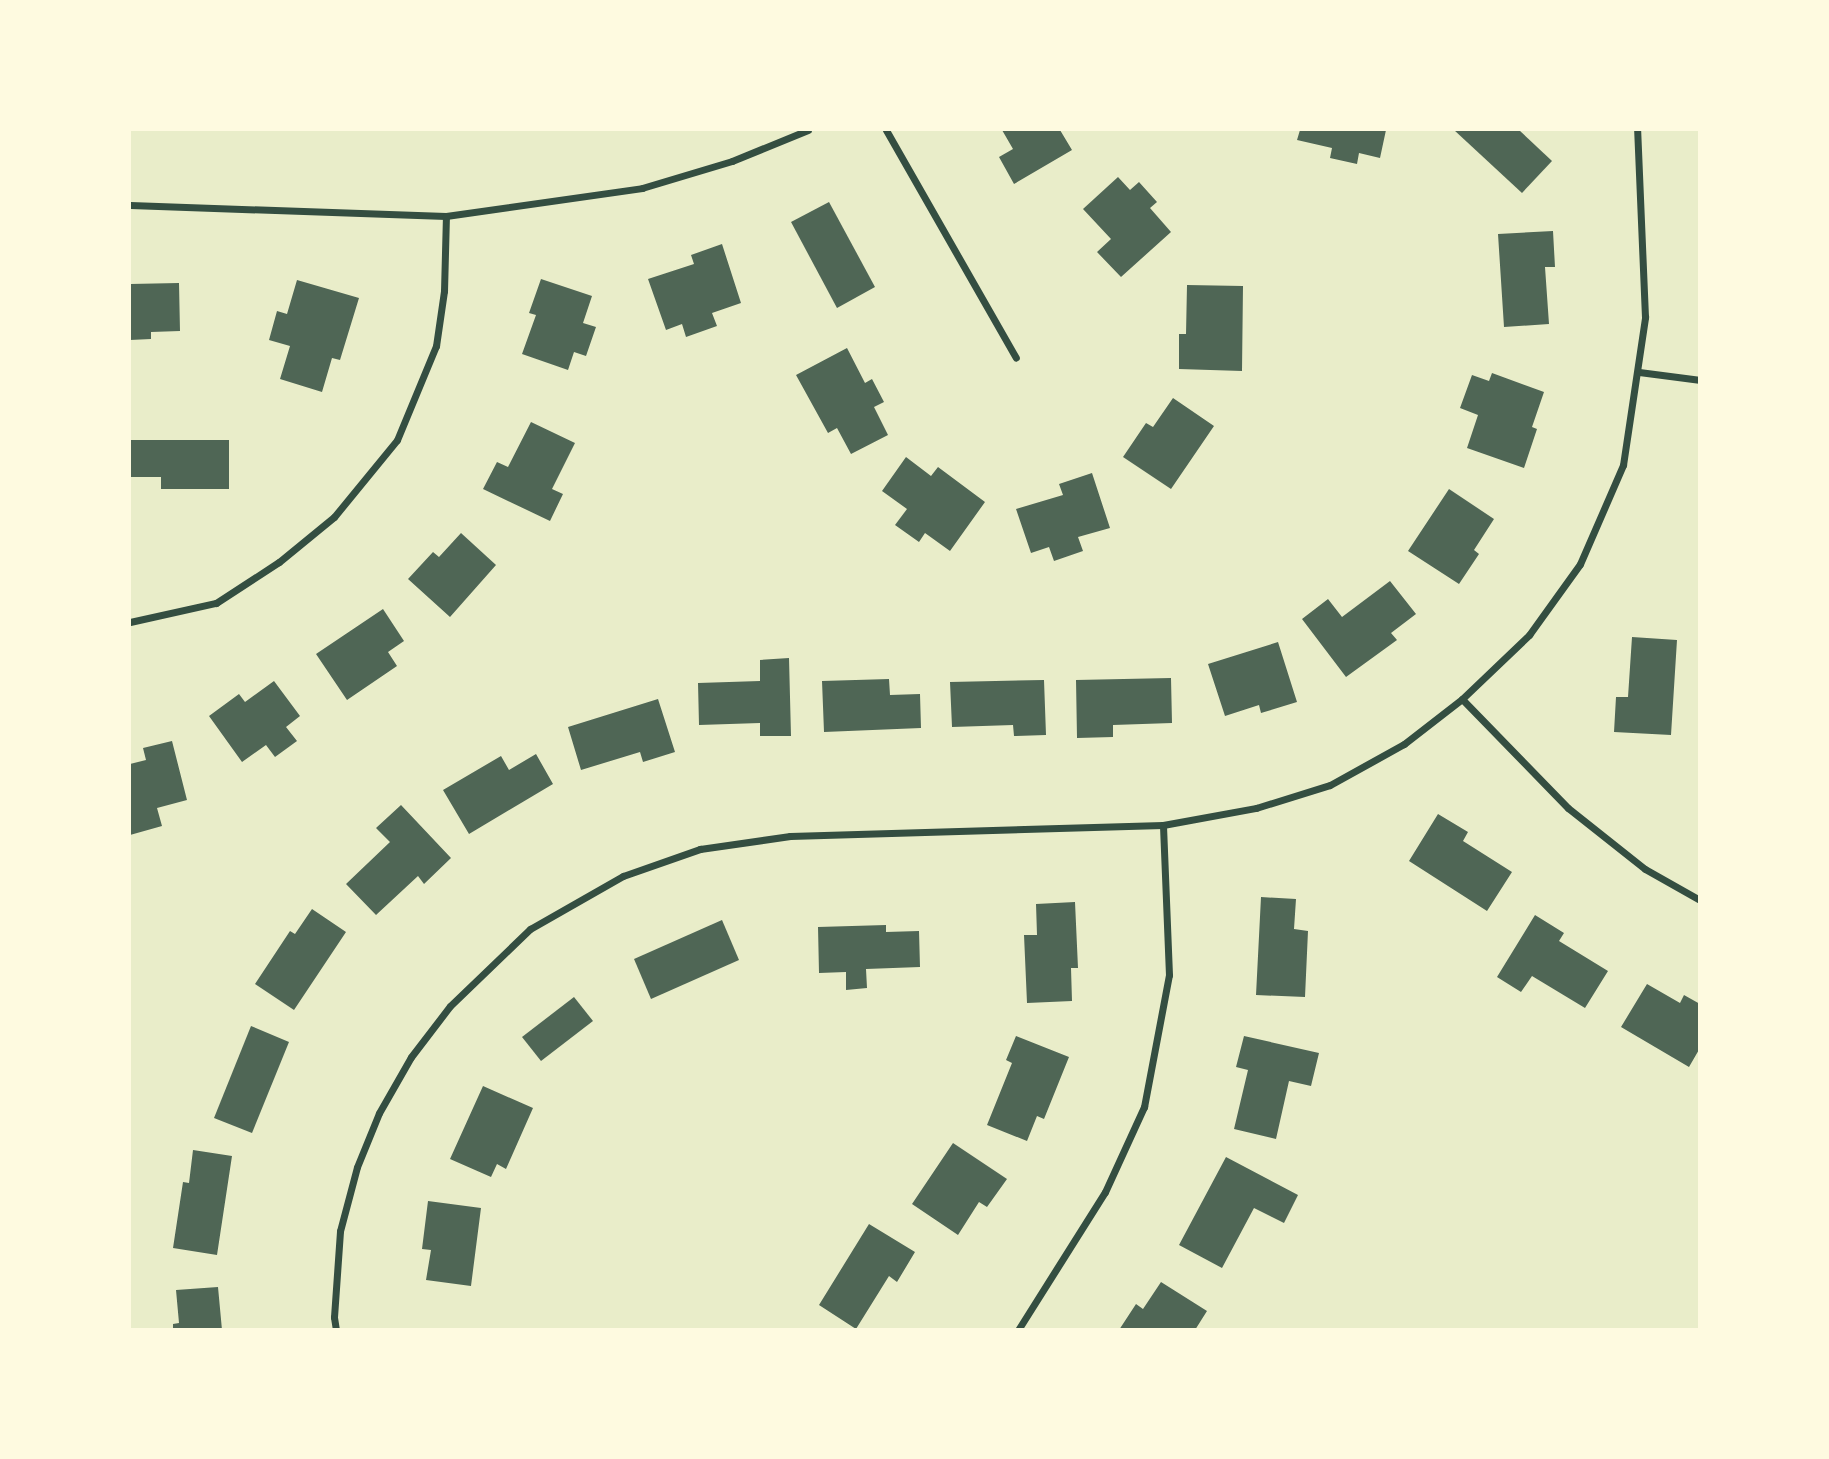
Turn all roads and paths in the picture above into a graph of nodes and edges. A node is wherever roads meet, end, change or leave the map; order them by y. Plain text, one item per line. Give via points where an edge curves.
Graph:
1 (808, 130) edge
2 (887, 130) edge
3 (1637, 130) edge
4 (130, 205) edge
5 (446, 216) junction
6 (1016, 358) dead end
7 (1639, 372) junction
8 (1699, 380) edge
9 (130, 622) edge
10 (1462, 698) junction
11 (1163, 825) junction
12 (1699, 900) edge
13 (336, 1329) edge
14 (1018, 1329) edge

1 - 5 street via 732,161 642,188
2 - 6 street
3 - 7 street via 1645,317
4 - 5 street
5 - 9 street via 444,291 436,346 397,440 334,517 279,562 216,603
7 - 8 street
7 - 10 street via 1623,465 1580,564 1529,635
10 - 11 street via 1404,744 1330,785 1256,808
10 - 12 street via 1568,808 1645,869
11 - 13 street via 790,836 700,849 623,876 530,929 450,1006 411,1057 379,1113 357,1167 340,1231
11 - 14 street via 1169,975 1144,1107 1105,1192

